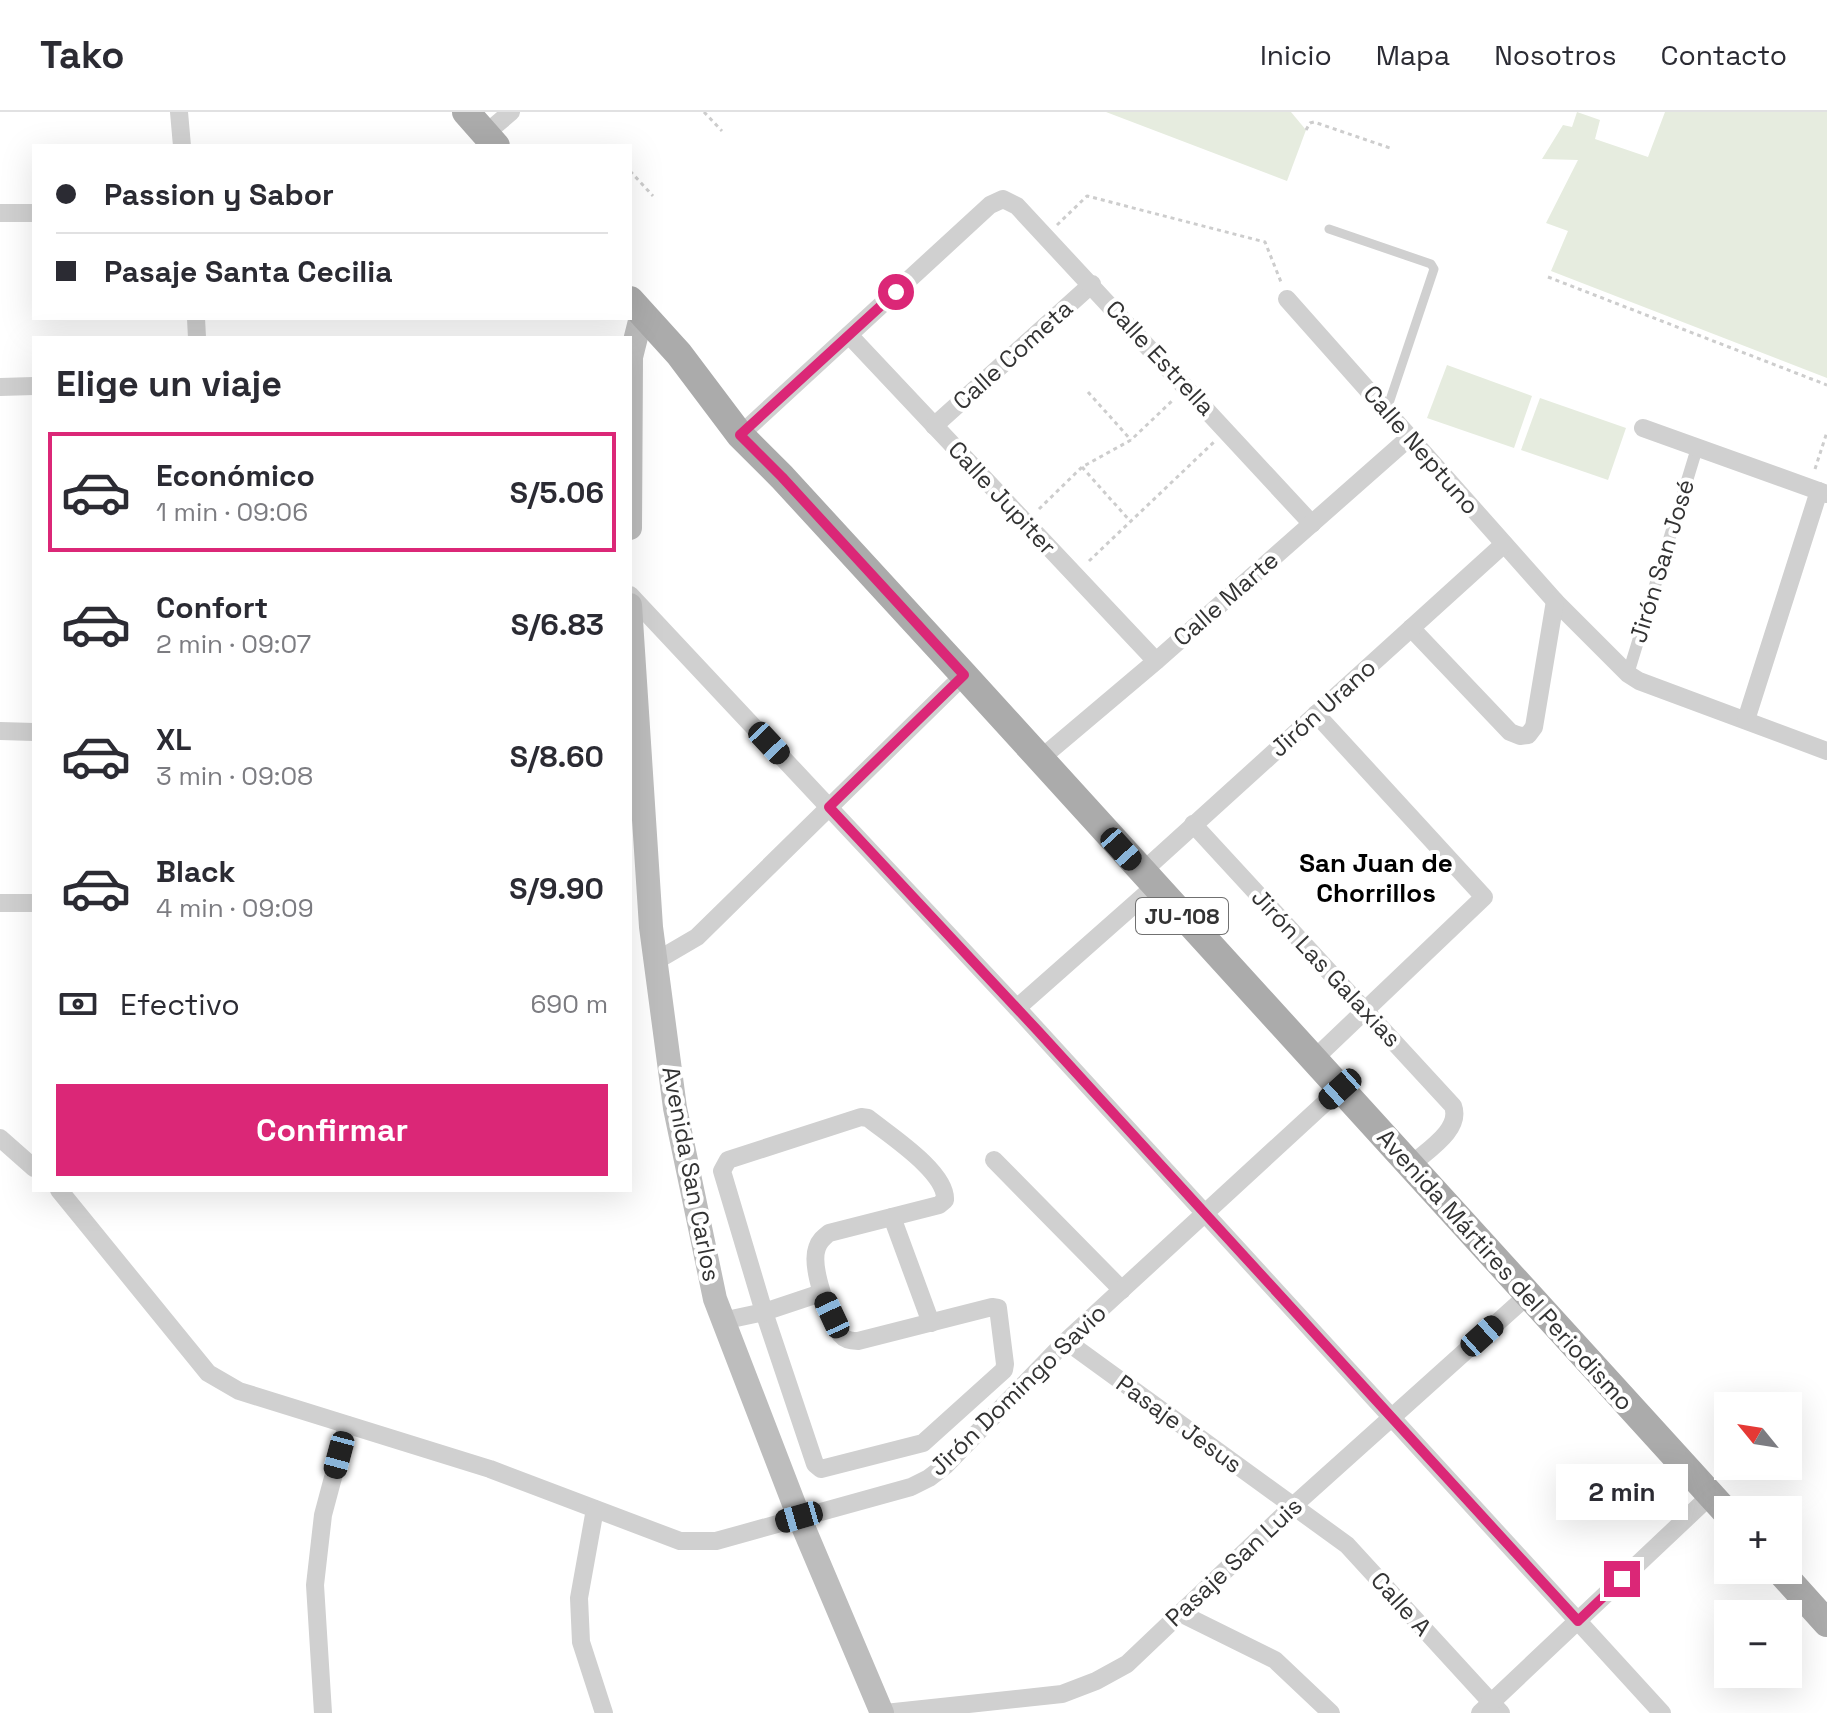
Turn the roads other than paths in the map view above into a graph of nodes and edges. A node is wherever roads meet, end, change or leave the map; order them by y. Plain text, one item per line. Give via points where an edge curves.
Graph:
1 (179, 112) edge
2 (466, 112) edge
3 (511, 112) edge
4 (491, 140) edge
5 (182, 144) edge
6 (0, 213) edge
7 (32, 213) edge
8 (1329, 229) dead end
9 (1092, 284) junction
10 (1287, 299) road end
11 (636, 306) edge
12 (849, 335) junction
13 (632, 347) edge
14 (32, 386) edge
15 (0, 387) edge
16 (1387, 409) junction
17 (934, 426) junction
18 (1643, 428) dead end
19 (740, 435) junction
20 (1410, 437) junction
21 (1697, 448) junction
22 (1818, 491) edge
23 (1312, 524) junction
24 (1504, 544) junction
25 (632, 597) edge
26 (1555, 601) junction
27 (1411, 628) junction
28 (632, 636) edge
29 (1156, 661) junction
30 (1628, 674) junction
31 (964, 675) junction
32 (1316, 714) junction
33 (1746, 720) junction
34 (0, 731) edge
35 (32, 732) edge
36 (1827, 751) edge
37 (1040, 759) junction
38 (829, 807) junction
39 (1193, 824) junction
40 (1148, 879) junction
41 (0, 903) edge
42 (32, 903) edge
43 (656, 961) junction
44 (1017, 1008) junction
45 (1365, 1010) junction
46 (1313, 1060) junction
47 (1340, 1089) junction
48 (0, 1138) edge
49 (994, 1160) dead end
50 (32, 1166) edge
51 (1410, 1166) junction
52 (61, 1192) edge
53 (1205, 1213) junction
54 (892, 1217) junction
55 (1122, 1290) junction
56 (821, 1293) junction
57 (1528, 1295) junction
58 (764, 1312) junction
59 (722, 1321) junction
60 (931, 1323) junction
61 (1066, 1341) junction
62 (1391, 1417) junction
63 (347, 1425) junction
64 (1714, 1500) edge
65 (1292, 1507) junction
66 (595, 1509) junction
67 (1714, 1509) edge
68 (799, 1517) junction
69 (1792, 1584) edge
70 (1180, 1613) junction
71 (1578, 1621) junction
72 (1827, 1623) edge
73 (1491, 1709) edge
74 (599, 1712) edge
75 (323, 1713) edge
76 (884, 1713) edge
77 (1331, 1713) edge
78 (1662, 1713) edge

1 - 5 street
2 - 4 main road
3 - 4 street
6 - 7 street
8 - 16 lane via 1434,269
9 - 12 street, Calle Estrella via 1017,206 1003,199 990,205
9 - 17 street, Calle Cometa
9 - 23 street, Calle Estrella
10 - 16 street, Calle Neptuno
11 - 13 main road
11 - 19 main road, Avenida Mártires del Periodismo / JU-108
12 - 17 street, Calle Jupiter
12 - 19 street
14 - 15 street
16 - 20 street, Calle Neptuno
17 - 29 street, Calle Jupiter
18 - 21 street
19 - 31 main road, Avenida Mártires del Periodismo / JU-108
20 - 23 street, Calle Marte
20 - 24 street, Calle Neptuno
21 - 22 street
21 - 30 street, Jirón San José
22 - 33 street
23 - 29 street, Calle Marte
24 - 26 street, Calle Neptuno
24 - 27 street, Jirón Urano
25 - 38 street
26 - 27 street via 1534,727 1528,735 1510,732
26 - 30 street, Calle Neptuno
27 - 32 street, Jirón Urano
28 - 43 main road, Avenida San Carlos
29 - 37 street, Calle Marte
30 - 33 street
31 - 37 main road, Avenida Mártires del Periodismo / JU-108
31 - 38 street
32 - 39 street, Jirón Urano
32 - 45 street via 1484,897
33 - 36 street
34 - 35 street
37 - 40 main road, Avenida Mártires del Periodismo / JU-108
38 - 43 street via 697,937
38 - 44 street
39 - 40 street, Jirón Urano
39 - 45 street, Jirón Las Galaxias
40 - 44 street, Jirón Urano
40 - 46 main road, Avenida Mártires del Periodismo / JU-108
41 - 42 street
43 - 59 main road, Avenida San Carlos via 675,1108
44 - 53 street
45 - 46 street
45 - 51 street, Jirón Las Galaxias via 1456,1114 1451,1127
46 - 47 main road, Avenida Mártires del Periodismo / JU-108
47 - 51 main road, Avenida Mártires del Periodismo / JU-108
47 - 53 street, Jirón Domingo Savio
48 - 50 street
49 - 55 street
51 - 57 main road, Avenida Mártires del Periodismo / JU-108
52 - 63 street, Jirón Domingo Savio via 208,1373 239,1391
53 - 55 street, Jirón Domingo Savio
53 - 62 street
54 - 56 street via 829,1233 821,1240 815,1257
54 - 58 street via 939,1205 946,1192 936,1174 868,1118 728,1160 722,1171
54 - 60 street
55 - 61 street, Jirón Domingo Savio
56 - 58 street
56 - 60 street via 842,1337 850,1341
57 - 62 street, Pasaje San Luis
57 - 64 main road, Avenida Mártires del Periodismo / JU-108
58 - 59 street
58 - 60 street via 821,1469 923,1443 1004,1370 998,1308
59 - 68 main road, Avenida San Carlos
61 - 65 street, Pasaje Jesus
61 - 68 street, Jirón Domingo Savio via 929,1478
62 - 65 street, Pasaje San Luis
62 - 71 street
63 - 66 street, Jirón Domingo Savio via 490,1469
63 - 75 street via 323,1515 315,1585
65 - 70 street, Pasaje San Luis
65 - 73 street, Calle A via 1347,1545
66 - 68 street, Jirón Domingo Savio via 680,1541 716,1541
66 - 74 street via 579,1598 581,1642
67 - 71 street
68 - 76 main road, Avenida San Carlos
69 - 72 main road
70 - 76 street, Pasaje San Luis via 1127,1664 1062,1694
70 - 77 street via 1275,1660
71 - 73 street
71 - 78 street

